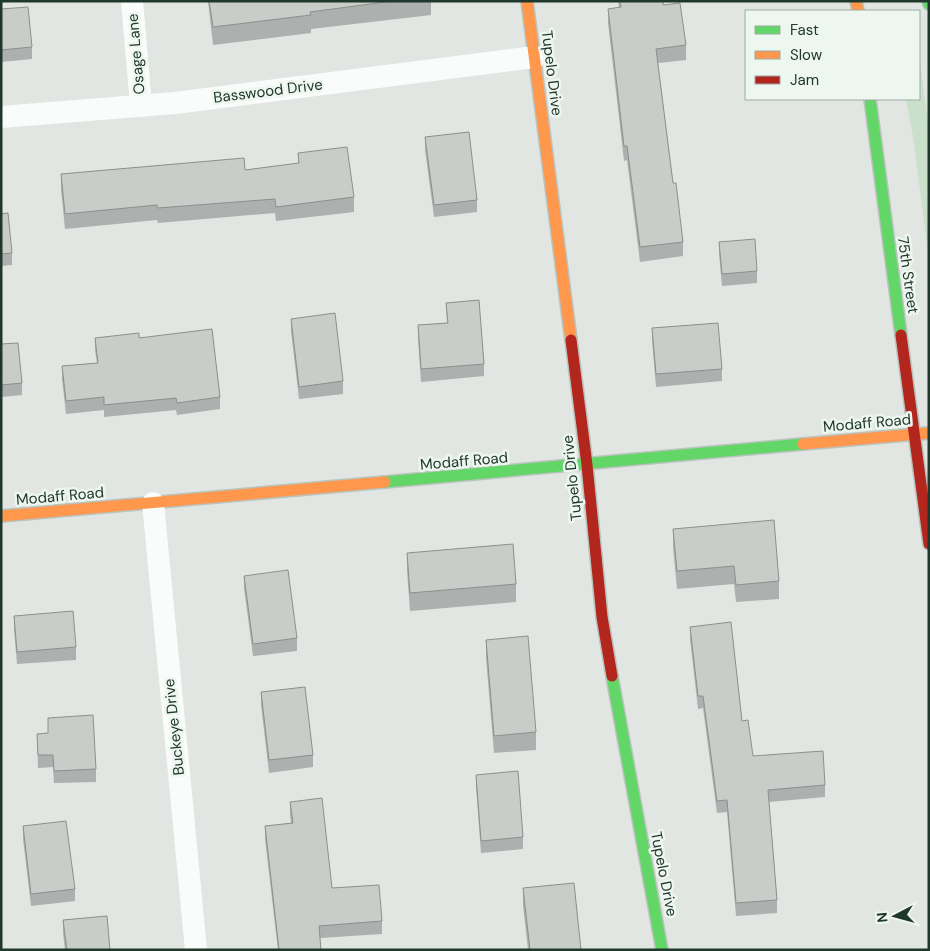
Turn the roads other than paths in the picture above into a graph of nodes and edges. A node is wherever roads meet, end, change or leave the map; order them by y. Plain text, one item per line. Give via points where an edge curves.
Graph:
1 (132, 1) edge
2 (527, 1) edge
3 (535, 57) junction
4 (870, 100) edge
5 (141, 106) junction
6 (1, 117) edge
7 (929, 433) edge
8 (914, 434) junction
9 (587, 465) junction
10 (153, 503) junction
11 (1, 516) edge
12 (929, 544) edge
13 (196, 950) edge
14 (662, 950) edge

1 - 5 street, Osage Lane
2 - 3 street, Tupelo Drive
3 - 5 street, Basswood Drive
3 - 9 street, Tupelo Drive
4 - 8 street, 75th Street
5 - 6 street, Basswood Drive
7 - 8 street, Modaff Road
8 - 9 street, Modaff Road
8 - 12 street, 75th Street
9 - 10 street, Modaff Road
9 - 14 street, Tupelo Drive via 607,646
10 - 11 street, Modaff Road
10 - 13 street, Buckeye Drive

